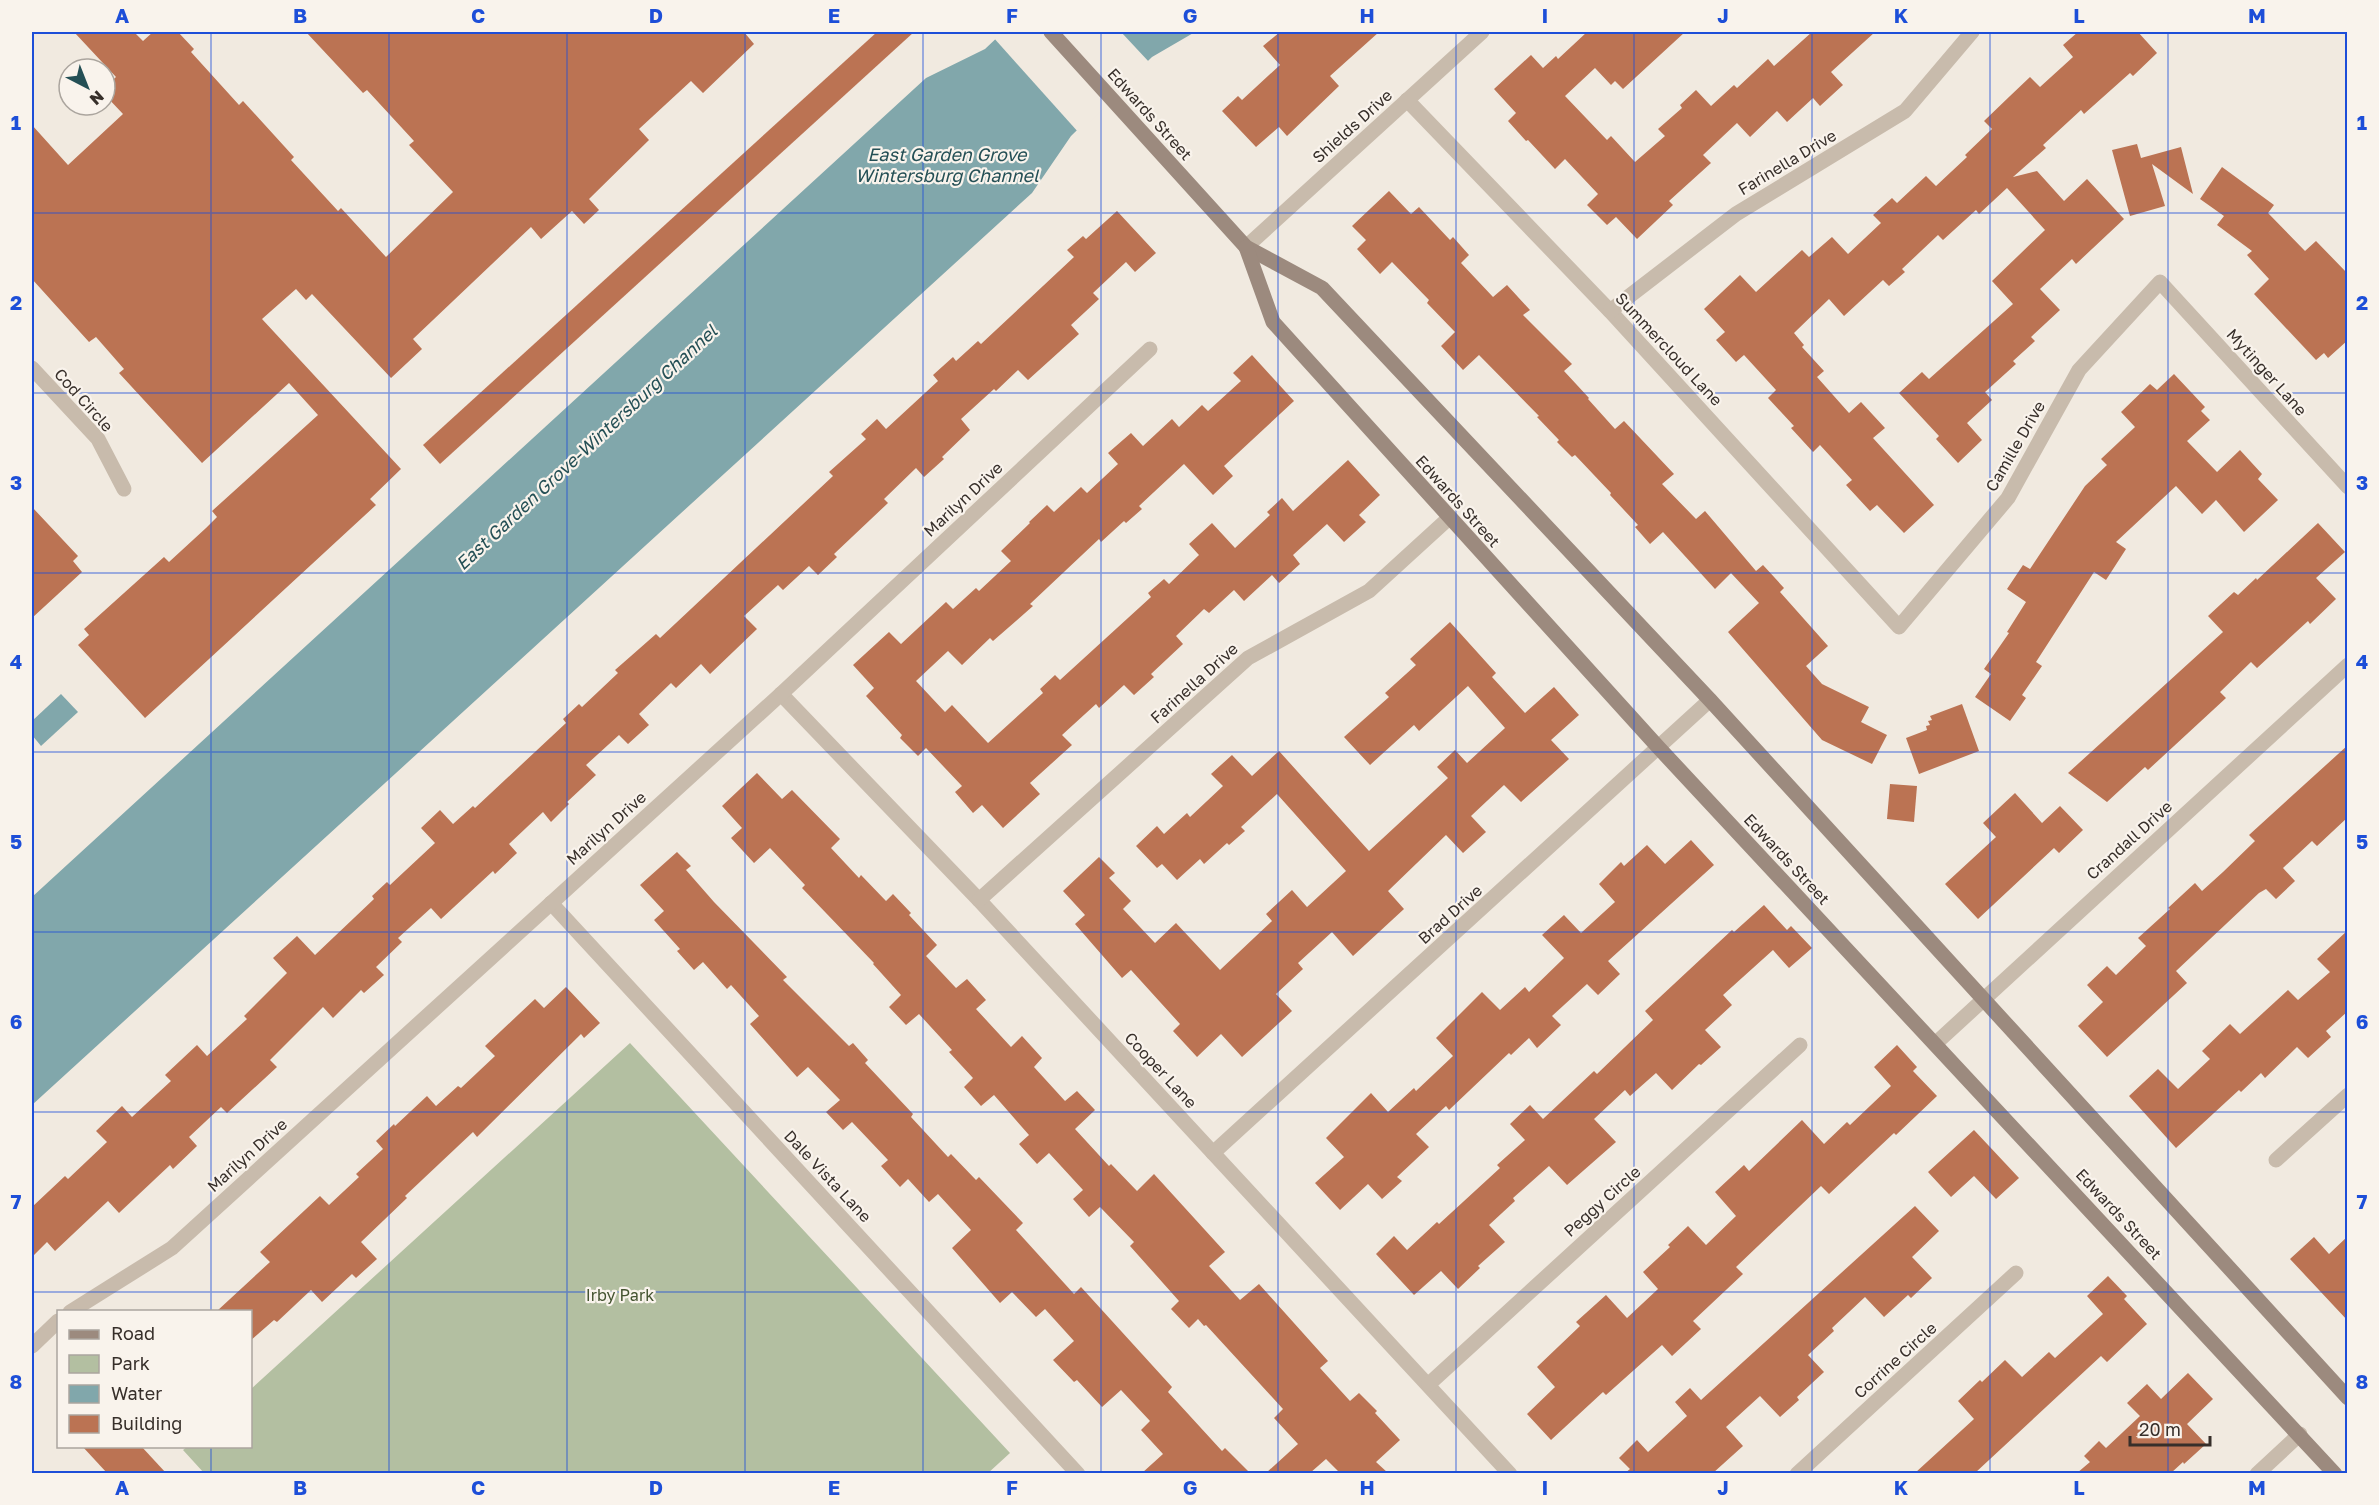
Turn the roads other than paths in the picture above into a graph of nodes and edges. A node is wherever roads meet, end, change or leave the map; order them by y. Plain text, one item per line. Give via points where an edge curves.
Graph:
1 (1051, 32) edge
2 (1482, 32) edge
3 (1972, 32) edge
4 (1407, 100) junction
5 (1246, 247) junction
6 (2160, 282) joint
7 (1610, 311) junction
8 (1150, 349) dead end
9 (32, 368) edge
10 (2348, 487) edge
11 (124, 489) dead end
12 (1449, 518) junction
13 (1899, 627) joint
14 (2348, 665) edge
15 (781, 694) junction
16 (1710, 700) junction
17 (1659, 748) junction
18 (980, 900) junction
19 (551, 903) junction
20 (1984, 999) junction
21 (1935, 1044) junction
22 (1800, 1045) dead end
23 (2348, 1095) edge
24 (1213, 1153) junction
25 (2276, 1160) dead end
26 (2016, 1273) dead end
27 (72, 1310) edge
28 (57, 1323) edge
29 (32, 1346) edge
30 (1429, 1384) junction
31 (2348, 1398) edge
32 (2300, 1434) junction
33 (1078, 1473) edge
34 (1510, 1473) edge
35 (1797, 1473) edge
36 (2258, 1473) edge
37 (2335, 1473) edge

1 - 5 main road, Edwards Street
2 - 4 street, Shields Drive
3 - 7 street, Farinella Drive via 1905,111 1736,214
4 - 5 street, Shields Drive
4 - 7 street, Summercloud Lane
5 - 12 main road, Edwards Street via 1273,322
5 - 16 main road, Edwards Street via 1322,288
6 - 10 street, Mytinger Lane
6 - 13 street, Camille Drive via 2079,370 2008,498
7 - 13 street, Summercloud Lane
8 - 15 street, Marilyn Drive
9 - 11 street, Cod Circle via 98,440
12 - 17 main road, Edwards Street
12 - 18 street, Farinella Drive via 1369,591 1248,658
14 - 20 street, Crandall Drive
15 - 18 street, Cooper Lane
15 - 19 street, Marilyn Drive
16 - 17 street, Brad Drive
16 - 20 main road, Edwards Street
17 - 21 main road, Edwards Street
17 - 24 street, Brad Drive
18 - 24 street, Cooper Lane
19 - 27 street, Marilyn Drive via 172,1248
19 - 33 street, Dale Vista Lane
20 - 21 street, Crandall Drive
20 - 31 main road, Edwards Street
21 - 32 main road, Edwards Street
22 - 30 street, Peggy Circle
23 - 25 street
24 - 30 street, Cooper Lane
26 - 35 street, Corrine Circle
28 - 29 street
30 - 34 street, Cooper Lane
32 - 36 street
32 - 37 main road, Edwards Street

